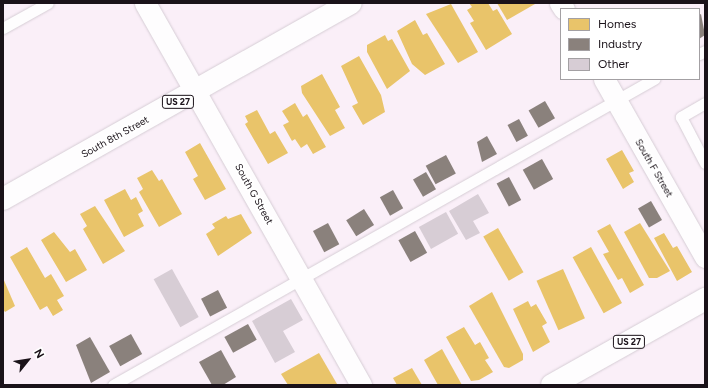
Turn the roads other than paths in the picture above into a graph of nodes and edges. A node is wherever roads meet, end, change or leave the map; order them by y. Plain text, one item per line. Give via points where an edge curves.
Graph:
1 (48, 3) edge
2 (145, 3) edge
3 (351, 3) edge
4 (3, 28) edge
5 (605, 80) edge
6 (652, 80) edge
7 (197, 91) junction
8 (616, 100) junction
9 (705, 102) edge
10 (705, 163) edge
11 (3, 199) edge
12 (703, 248) edge
13 (301, 278) junction
14 (705, 299) edge
15 (113, 385) edge
16 (361, 385) edge
17 (552, 385) edge

1 - 4 lane
2 - 7 street, South G Street
3 - 7 highway, South 8th Street / US 27
5 - 8 street, South F Street
6 - 8 lane
7 - 11 highway, South 8th Street / US 27
7 - 13 street, South G Street
8 - 12 street, South F Street
8 - 13 lane
9 - 10 lane via 681,117
13 - 15 lane
13 - 16 street, South G Street
14 - 17 highway, US 27

